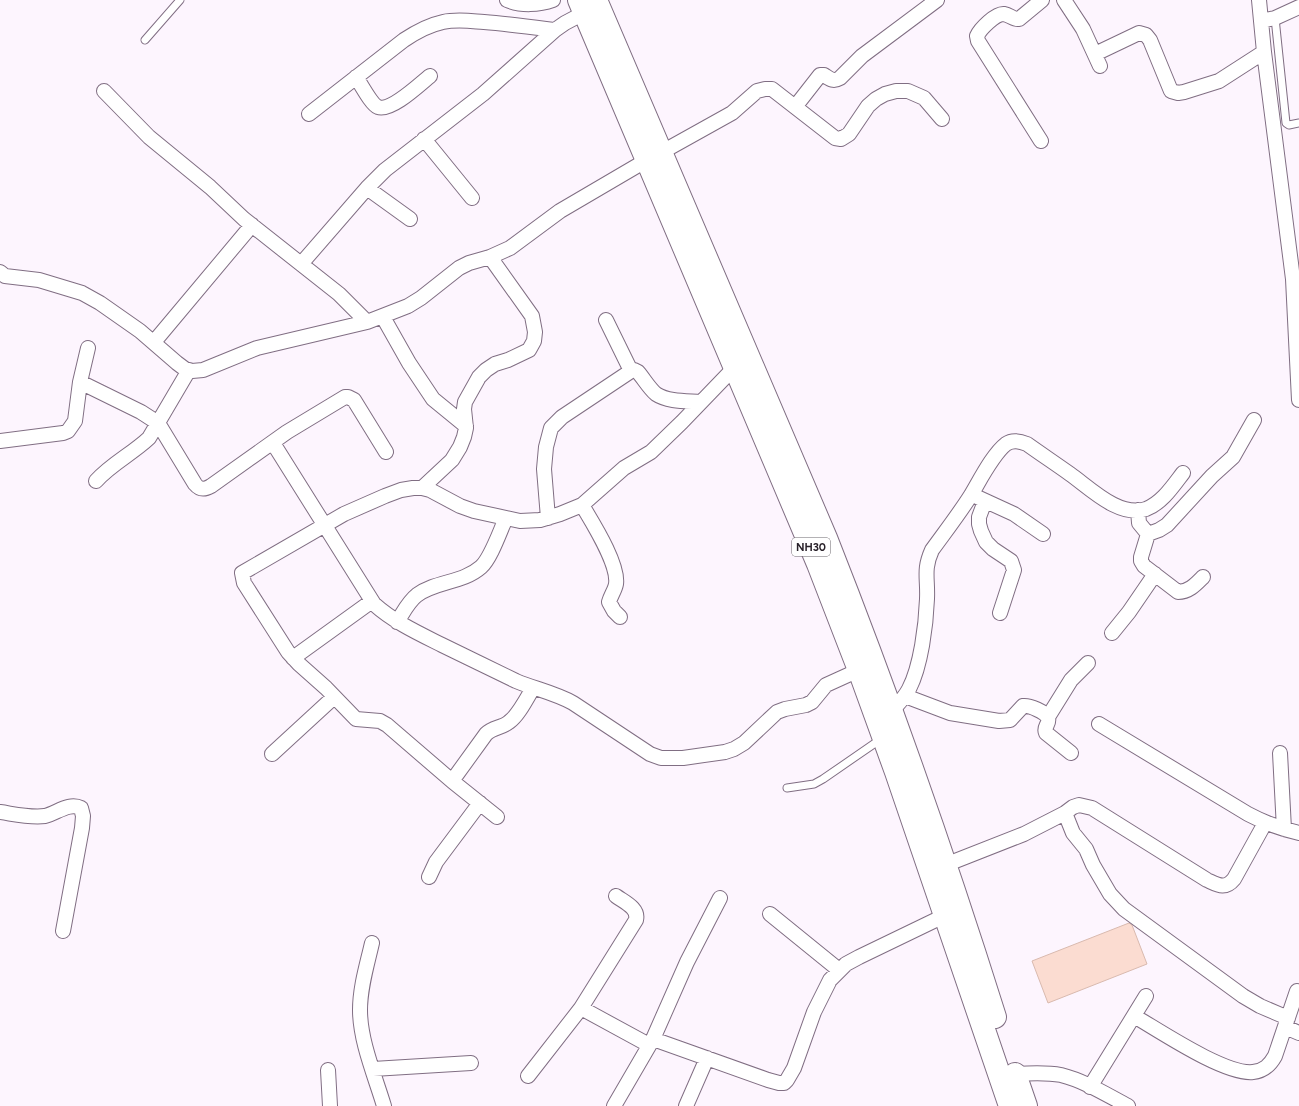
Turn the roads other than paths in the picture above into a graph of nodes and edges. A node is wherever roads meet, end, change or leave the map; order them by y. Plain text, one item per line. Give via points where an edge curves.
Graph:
1 (180, 0) edge
2 (507, 0) edge
3 (553, 0) edge
4 (937, 0) edge
5 (1042, 0) edge
6 (1064, 0) edge
7 (1259, 0) edge
8 (586, 4) edge
9 (1299, 7) edge
10 (1275, 18) junction
11 (1261, 21) junction
12 (555, 30) junction
13 (145, 40) dead end
14 (1264, 52) junction
15 (430, 76) dead end
16 (356, 77) junction
17 (104, 91) dead end
18 (795, 107) junction
19 (309, 114) dead end
20 (942, 119) dead end
21 (1299, 123) edge
22 (424, 140) junction
23 (1041, 141) dead end
24 (654, 156) junction
25 (367, 188) junction
26 (472, 198) dead end
27 (410, 219) dead end
28 (252, 226) junction
29 (490, 257) junction
30 (301, 264) junction
31 (2, 276) edge
32 (383, 317) junction
33 (606, 320) dead end
34 (367, 322) junction
35 (154, 342) junction
36 (88, 348) dead end
37 (734, 368) junction
38 (189, 370) junction
39 (631, 371) junction
40 (80, 382) junction
41 (1299, 400) edge
42 (700, 402) junction
43 (1254, 420) dead end
44 (158, 423) junction
45 (466, 426) junction
46 (0, 441) edge
47 (273, 443) junction
48 (386, 452) dead end
49 (1183, 473) dead end
50 (96, 481) dead end
51 (422, 488) junction
52 (971, 495) junction
53 (985, 501) junction
54 (582, 504) junction
55 (1138, 510) junction
56 (506, 518) junction
57 (548, 518) junction
58 (324, 525) junction
59 (1043, 534) dead end
60 (1148, 534) junction
61 (1155, 574) junction
62 (1203, 577) dead end
63 (372, 602) junction
64 (1000, 613) dead end
65 (620, 617) dead end
66 (397, 622) junction
67 (1112, 633) dead end
68 (293, 658) junction
69 (1088, 663) dead end
70 (859, 670) junction
71 (533, 688) junction
72 (334, 696) junction
73 (898, 704) junction
74 (1048, 717) junction
75 (1099, 724) dead end
76 (884, 738) junction
77 (1071, 753) dead end
78 (1280, 753) dead end
79 (272, 754) dead end
80 (452, 782) junction
81 (787, 788) dead end
82 (480, 803) junction
83 (0, 812) edge
84 (1065, 813) junction
85 (497, 817) dead end
86 (1265, 822) junction
87 (1284, 829) junction
88 (1299, 833) edge
89 (945, 865) junction
90 (430, 877) dead end
91 (616, 896) dead end
92 (720, 898) dead end
93 (770, 914) dead end
94 (946, 915) junction
95 (63, 931) dead end
96 (372, 943) dead end
97 (839, 970) junction
98 (1296, 991) dead end
99 (1146, 996) dead end
100 (581, 1008) junction
101 (1134, 1016) junction
102 (1287, 1022) junction
103 (1299, 1033) edge
104 (651, 1042) junction
105 (707, 1058) junction
106 (471, 1063) dead end
107 (373, 1069) junction
108 (328, 1070) dead end
109 (1015, 1074) junction
110 (528, 1076) dead end
111 (1090, 1087) junction
112 (330, 1106) edge
113 (384, 1106) edge
114 (614, 1106) edge
115 (686, 1106) edge
116 (1010, 1106) edge
117 (1026, 1106) edge
118 (1128, 1106) edge

1 - 13 lane
2 - 3 street via 531,4
4 - 18 street via 862,56 840,78 832,80 820,75
5 - 23 street via 1020,19 1016,20 1004,14 998,15 982,28 977,36
6 - 14 street via 1083,29 1098,60 1142,33 1150,40 1172,91 1178,93 1219,81
7 - 11 street
8 - 12 street
8 - 24 highway, NH30
9 - 10 street
10 - 11 street
10 - 21 lane via 1286,123
11 - 14 street
12 - 16 street via 461,20 444,22 416,32
12 - 22 street via 483,94
14 - 41 street via 1293,279
15 - 16 street via 393,105 384,108 373,103
16 - 19 street
17 - 28 street via 149,137 210,187
18 - 20 street via 830,136 841,139 850,134 868,106 876,99 896,91 908,91 924,98
18 - 24 street via 772,89 764,89 732,113
22 - 25 street via 385,170
22 - 26 street
24 - 29 street via 560,211 510,248
24 - 37 highway, NH30
24 - 73 highway, NH30
25 - 27 street
25 - 30 street
28 - 30 street
28 - 35 street
29 - 32 street via 459,268 421,298
29 - 45 street via 532,316 534,341 529,350 495,364 479,377 465,402
30 - 34 street via 339,294
31 - 35 street via 39,280 82,293
32 - 34 street
32 - 45 street via 433,399
33 - 39 street
34 - 38 street via 257,348 203,370
35 - 38 street via 177,363
36 - 40 street
37 - 42 street
37 - 70 highway, NH30 via 815,557
38 - 44 street
39 - 42 street via 638,372 661,396 672,400
39 - 57 street via 562,417 551,428 544,469
40 - 44 street
40 - 46 street via 75,421 68,431
42 - 54 street via 651,452 624,468
43 - 60 street via 1232,457 1167,524
44 - 47 street via 196,484 202,489 211,486
44 - 50 street via 149,438
45 - 51 street via 460,447 452,460
47 - 48 street via 348,397 354,400
47 - 58 street
49 - 55 street via 1159,501 1146,509
51 - 56 street via 460,506
51 - 58 street via 401,490 385,496
52 - 53 street
52 - 55 street via 1000,451 1013,441 1027,444 1103,499 1119,507
52 - 73 street via 927,560 925,624 917,669 910,689
53 - 59 street via 1014,514
53 - 64 street via 979,524 986,542 1014,565
54 - 57 street
54 - 65 street via 606,549 616,575 616,583 609,602
55 - 60 street via 1139,523
56 - 57 street via 520,521
56 - 66 street via 481,567 463,578 418,595
58 - 63 street
58 - 68 street via 242,573 244,583
60 - 61 street via 1141,561
61 - 62 street via 1178,592 1189,590
61 - 67 street
63 - 66 street
63 - 68 street
66 - 71 street
68 - 72 street
69 - 74 street via 1070,680
70 - 71 street via 826,685 806,706 777,712 734,749 683,758 661,758 650,754 567,699
70 - 76 highway, NH30
71 - 80 street via 509,723 486,734
72 - 79 street
72 - 80 street via 356,719 380,721 387,726
73 - 74 street via 999,721 1010,720 1026,705
73 - 89 highway, NH30
74 - 77 street via 1046,733
75 - 86 street
76 - 81 lane via 818,782
76 - 94 highway, NH30
78 - 87 street
80 - 82 street
82 - 85 street
82 - 90 street via 436,862
83 - 95 street via 36,817 72,806 81,808 82,822
84 - 86 street via 1079,805 1092,808 1218,886 1230,884 1234,879
84 - 89 street via 1024,834
84 - 102 street via 1073,833 1086,849 1110,894 1124,909 1243,996
86 - 87 street
87 - 88 street
89 - 109 highway, NH30
91 - 100 street via 635,910 636,920
92 - 104 street via 687,962
93 - 97 street
94 - 97 street via 859,957
94 - 116 highway, NH30
96 - 107 street via 362,987 360,1010 361,1024
97 - 105 street via 830,980 817,1006 794,1068 784,1083 768,1080
98 - 102 street
99 - 101 street
100 - 104 street
100 - 110 street
101 - 102 street via 1222,1066 1253,1072 1270,1065
101 - 111 street
102 - 103 street
104 - 105 street
104 - 114 street
105 - 115 street
106 - 107 street
107 - 113 street
108 - 112 street
109 - 111 street via 1061,1075
109 - 117 highway, NH30
111 - 118 street

